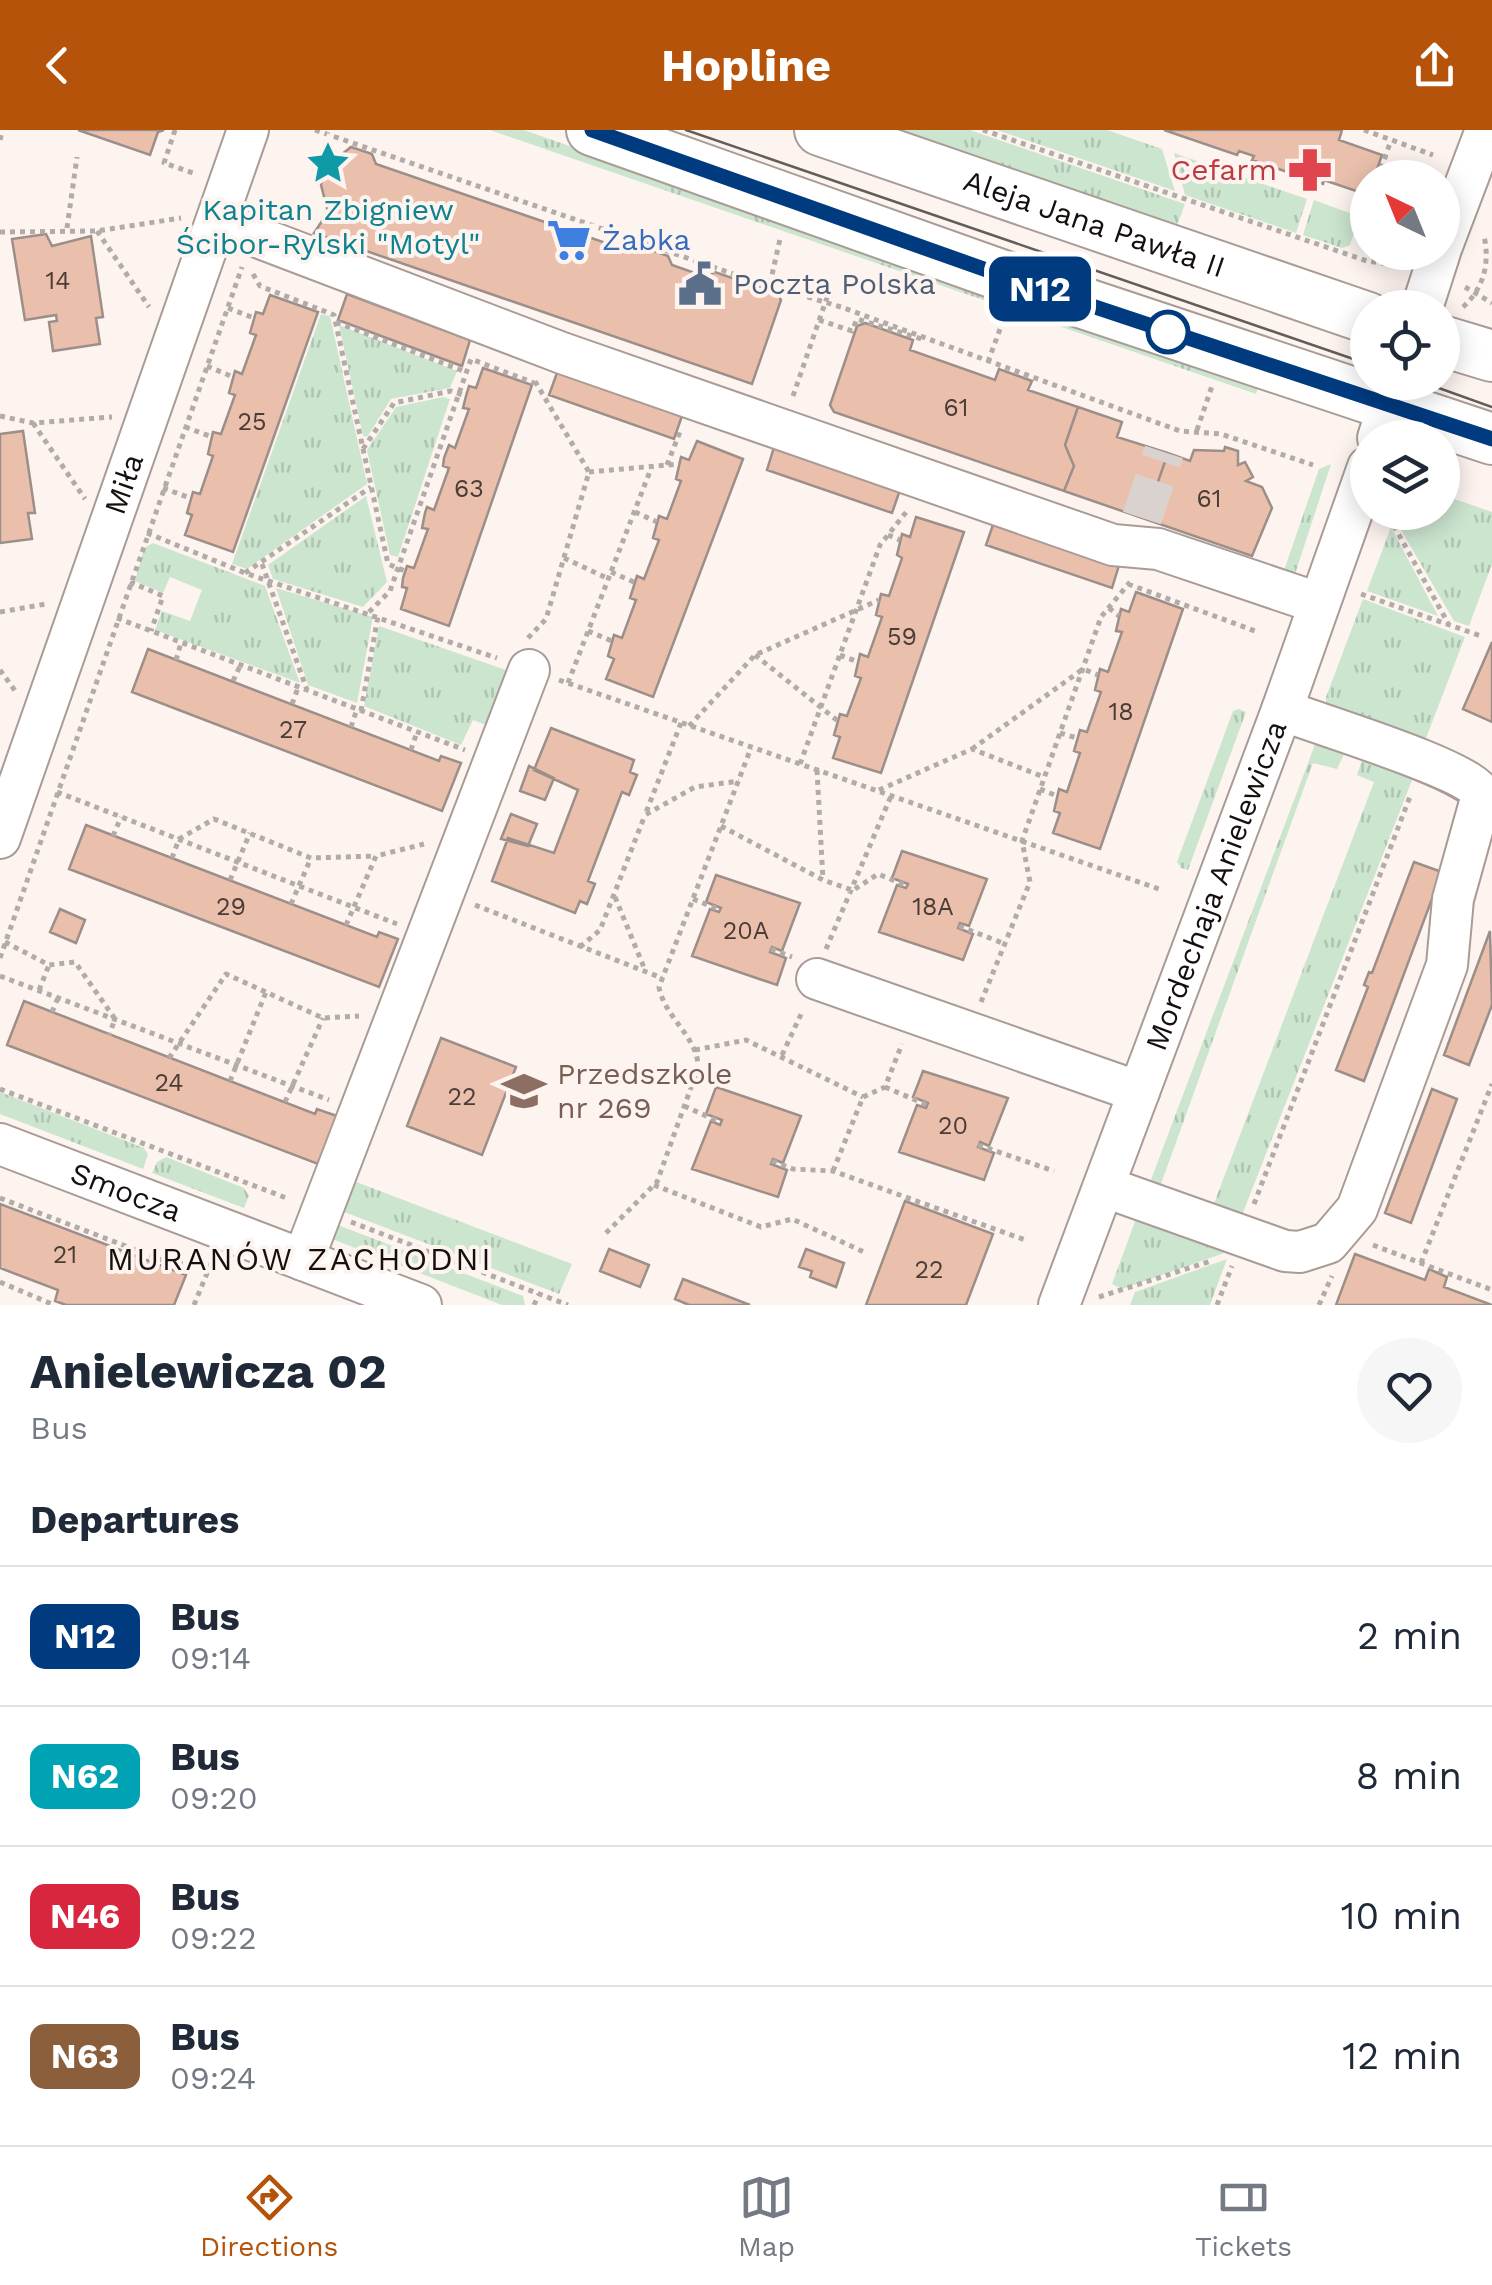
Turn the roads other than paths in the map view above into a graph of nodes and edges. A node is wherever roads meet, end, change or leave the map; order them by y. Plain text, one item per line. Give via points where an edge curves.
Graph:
1 (248, 130) edge
2 (592, 130) edge
3 (820, 130) edge
4 (1486, 130) edge
5 (1460, 200) edge
6 (201, 220) junction
7 (1350, 312) edge
8 (1460, 346) edge
9 (1492, 356) edge
10 (1387, 408) edge
11 (1492, 439) edge
12 (1350, 516) edge
13 (1318, 604) junction
14 (517, 666) road end
15 (1282, 710) junction
16 (0, 838) edge
17 (818, 979) dead end
18 (1140, 1092) junction
19 (0, 1144) edge
20 (1105, 1186) junction
21 (303, 1260) junction
22 (421, 1305) edge
23 (1059, 1305) edge

1 - 6 street, Miła
2 - 10 main road
3 - 7 main road, Aleja Jana Pawła II
4 - 5 street
6 - 13 street via 1112,545
6 - 16 street, Miła
8 - 9 main road
10 - 11 main road
12 - 13 street, Mordechaja Anielewicza
13 - 15 street, Mordechaja Anielewicza
14 - 21 street via 494,761
15 - 18 street, Mordechaja Anielewicza
15 - 20 street via 1475,784 1482,803 1453,899 1447,965 1357,1209 1341,1233 1300,1252 1240,1245
17 - 18 street
18 - 20 street, Mordechaja Anielewicza
19 - 21 street, Smocza
20 - 23 street, Mordechaja Anielewicza
21 - 22 street, Smocza

